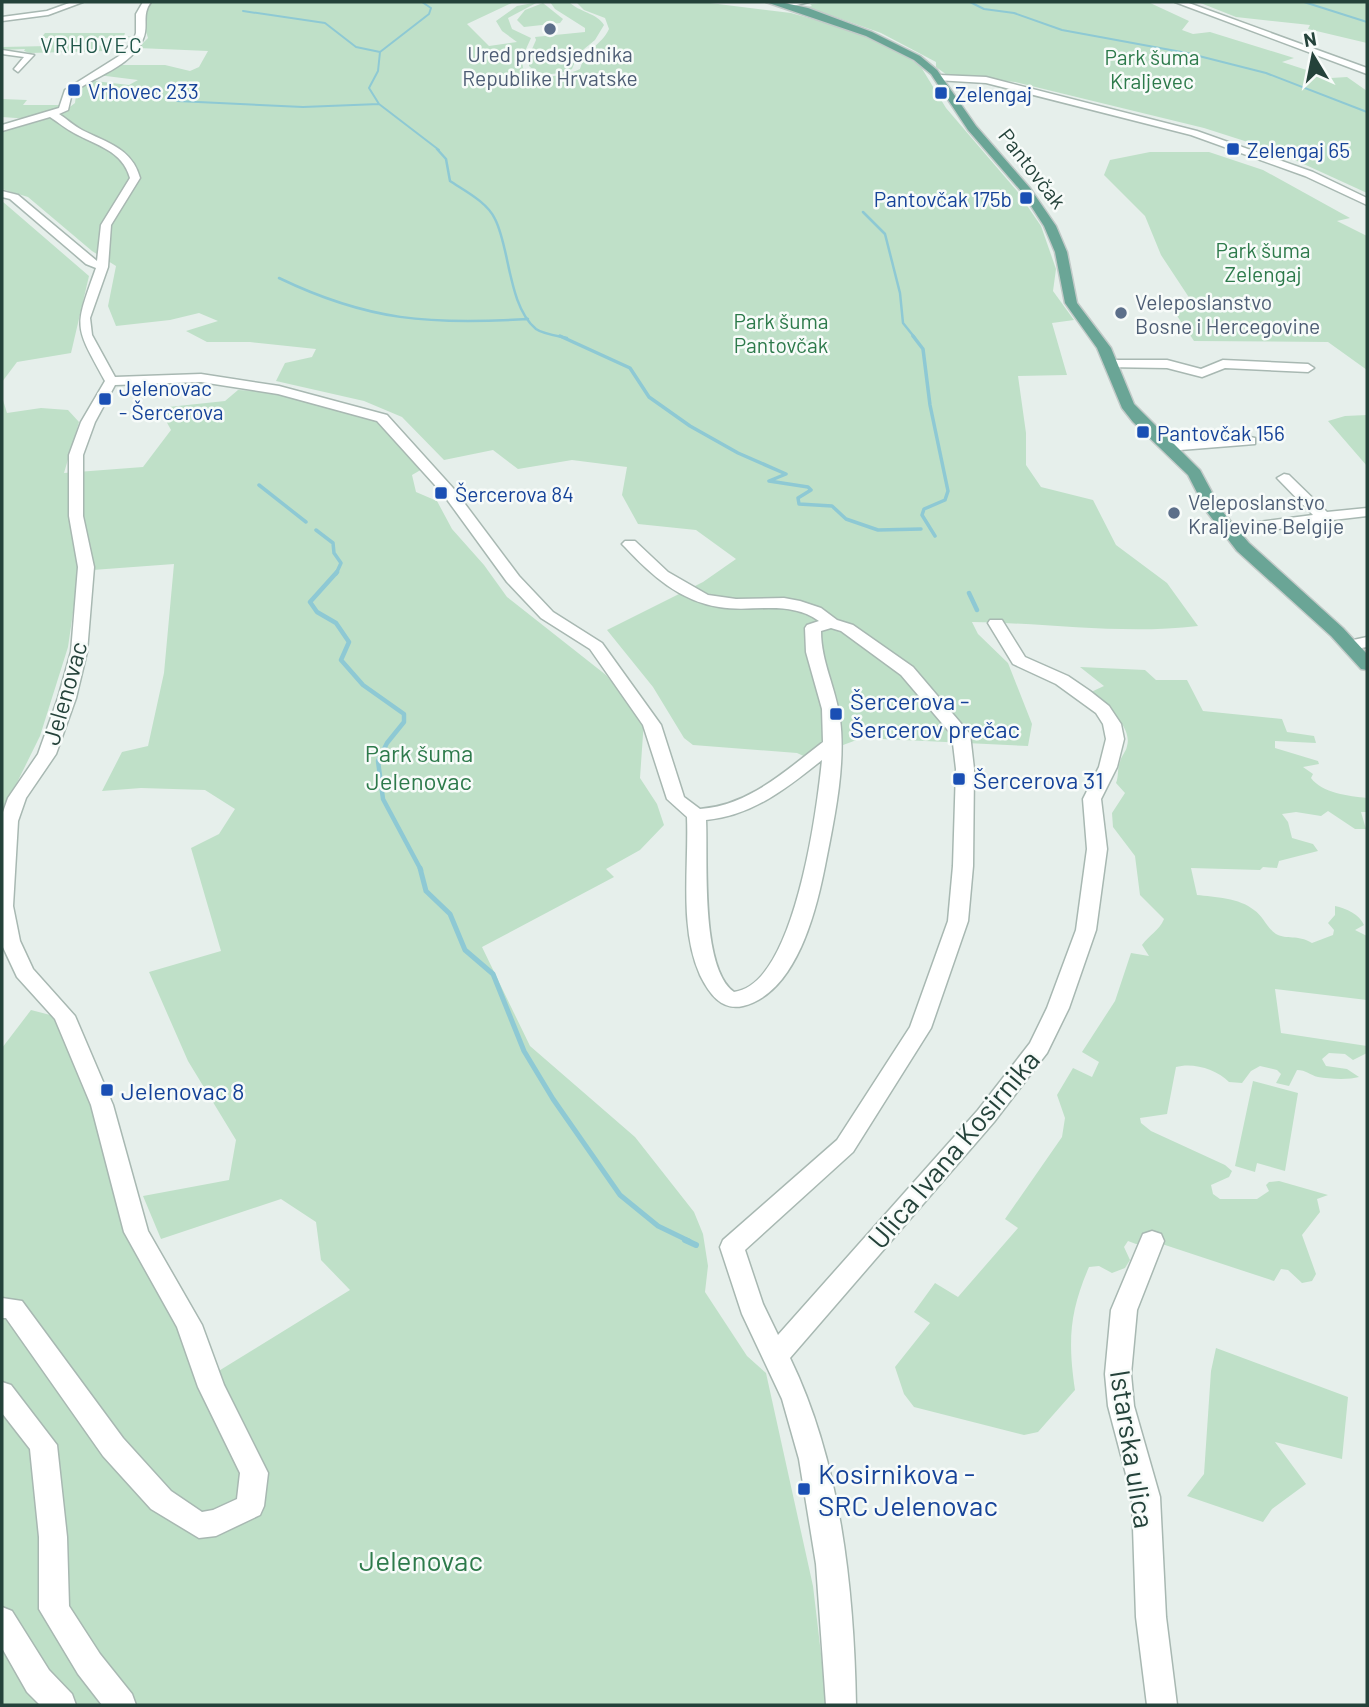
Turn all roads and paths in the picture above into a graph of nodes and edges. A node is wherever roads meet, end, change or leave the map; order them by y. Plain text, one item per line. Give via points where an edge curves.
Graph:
1 (79, 2) edge
2 (147, 2) edge
3 (770, 2) edge
4 (805, 2) edge
5 (1179, 2) edge
6 (788, 5) junction
7 (2, 19) edge
8 (2, 52) edge
9 (18, 69) dead end
10 (1367, 71) edge
11 (939, 78) junction
12 (54, 115) junction
13 (2, 128) edge
14 (2, 194) edge
15 (1367, 202) edge
16 (102, 267) junction
17 (1110, 364) junction
18 (1308, 368) dead end
19 (111, 381) junction
20 (1250, 441) dead end
21 (1168, 447) junction
22 (1284, 478) dead end
23 (1367, 512) edge
24 (1323, 517) junction
25 (1228, 530) junction
26 (630, 544) dead end
27 (831, 623) junction
28 (996, 623) dead end
29 (1359, 643) edge
30 (1367, 665) edge
31 (831, 745) junction
32 (696, 815) junction
33 (1152, 1241) dead end
34 (2, 1308) edge
35 (776, 1356) junction
36 (2, 1392) edge
37 (2, 1620) edge
38 (61, 1705) edge
39 (121, 1705) edge
40 (841, 1705) edge
41 (1162, 1705) edge

1 - 7 street via 48,13
2 - 12 street via 138,16 138,43 68,92 65,108
3 - 6 main road, Pantovčak
4 - 6 street
5 - 10 street
6 - 11 main road, Pantovčak via 887,42 922,61
8 - 9 street via 30,55
11 - 15 street via 986,80 1194,133 1296,169
11 - 17 main road, Pantovčak via 972,128 1026,190 1050,226 1061,252 1071,303 1099,340
12 - 13 street
12 - 16 street via 118,151 134,172 135,178 106,225
14 - 16 street via 14,197 90,262
16 - 19 street via 84,318 86,335
17 - 18 street via 1167,364 1202,373 1223,364
17 - 21 main road, Pantovčak via 1127,405
19 - 32 street via 201,378 279,390 382,418 447,491 513,579 547,615 596,646 652,724 676,799
19 - 34 street, Jelenovac via 76,455 76,516 86,567 79,652 47,754 17,799 9,821 3,906 10,941 24,972 64,1016 102,1105 136,1231 189,1325 212,1387 254,1473 250,1506 216,1523 199,1525 161,1500 113,1447 13,1308
20 - 21 street
21 - 25 main road, Pantovčak via 1195,473
22 - 24 street
23 - 24 street
24 - 25 street
25 - 29 main road, Pantovčak
26 - 27 street via 652,569 702,598 732,603 786,601 818,610
27 - 31 street via 813,628 812,634 832,720
27 - 35 street via 847,628 907,671 961,734 963,866 958,921 920,1028 845,1146 732,1247 746,1294
28 - 35 street, Ulica Ivana Kosirnika via 1019,660 1084,695 1112,724 1115,739 1108,767 1092,799 1097,849 1086,930 1039,1047 986,1116
29 - 30 main road, Pantovčak
31 - 32 street via 750,805 729,813
31 - 32 street via 823,821 806,905 778,970 760,991 743,999 720,991 701,940
33 - 41 street, Istarska ulica via 1124,1310 1118,1374 1121,1406 1146,1497 1151,1617
35 - 40 street via 804,1424 821,1509 838,1622
36 - 39 street via 43,1446 54,1609
37 - 38 street via 38,1681

